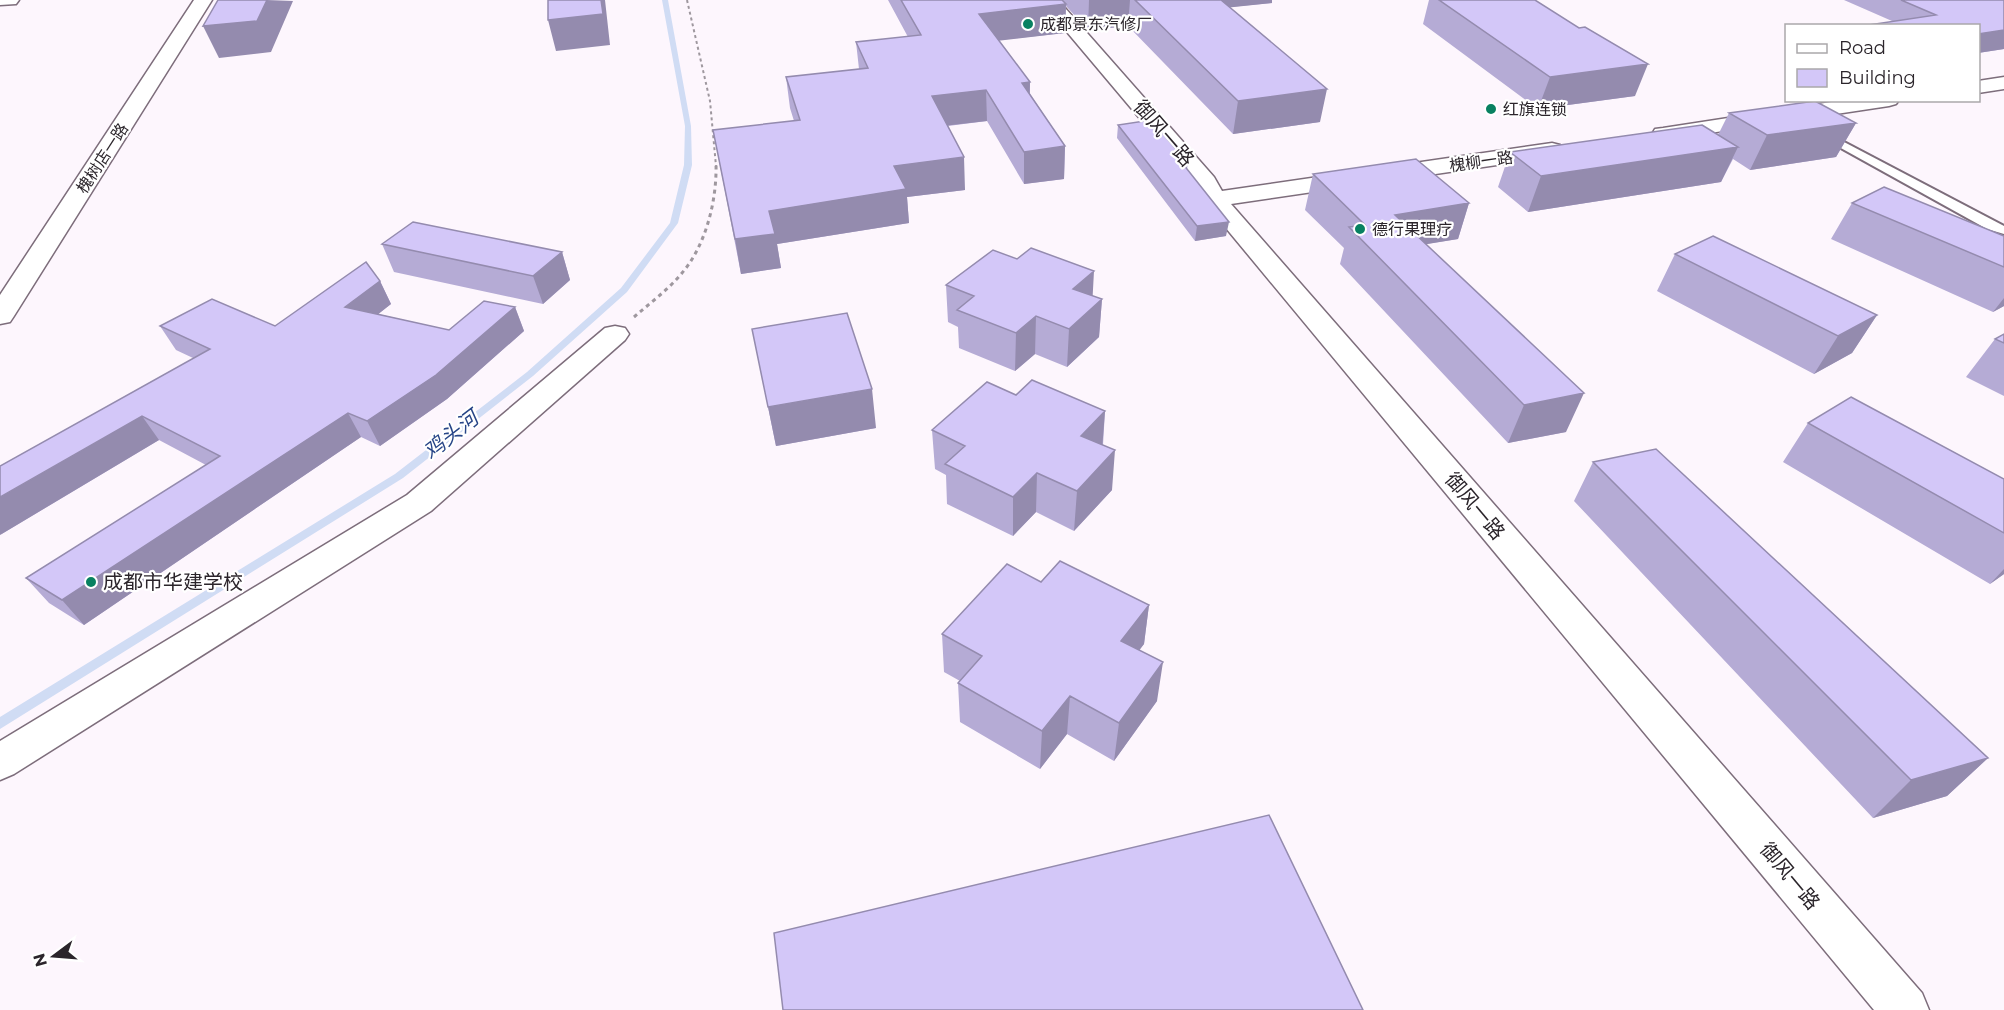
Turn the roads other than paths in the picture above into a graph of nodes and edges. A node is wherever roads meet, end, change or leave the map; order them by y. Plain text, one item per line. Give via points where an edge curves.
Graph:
1 (0, 0) edge
2 (10, 0) edge
3 (203, 0) edge
4 (1049, 0) edge
5 (2004, 83) edge
6 (1981, 86) edge
7 (2004, 95) edge
8 (1877, 102) edge
9 (1791, 116) junction
10 (1638, 138) edge
11 (1567, 148) edge
12 (1214, 200) junction
13 (2004, 230) edge
14 (0, 316) edge
15 (615, 334) road end
16 (0, 762) edge
17 (1905, 1010) edge

1 - 2 street
3 - 14 street, 槐树店一路
4 - 12 street, 御风一路 via 1206,182
5 - 6 street
6 - 7 street
8 - 9 street
9 - 10 street
9 - 13 lane
11 - 12 street, 槐柳一路
12 - 17 street, 御风一路
15 - 16 street via 419,503

